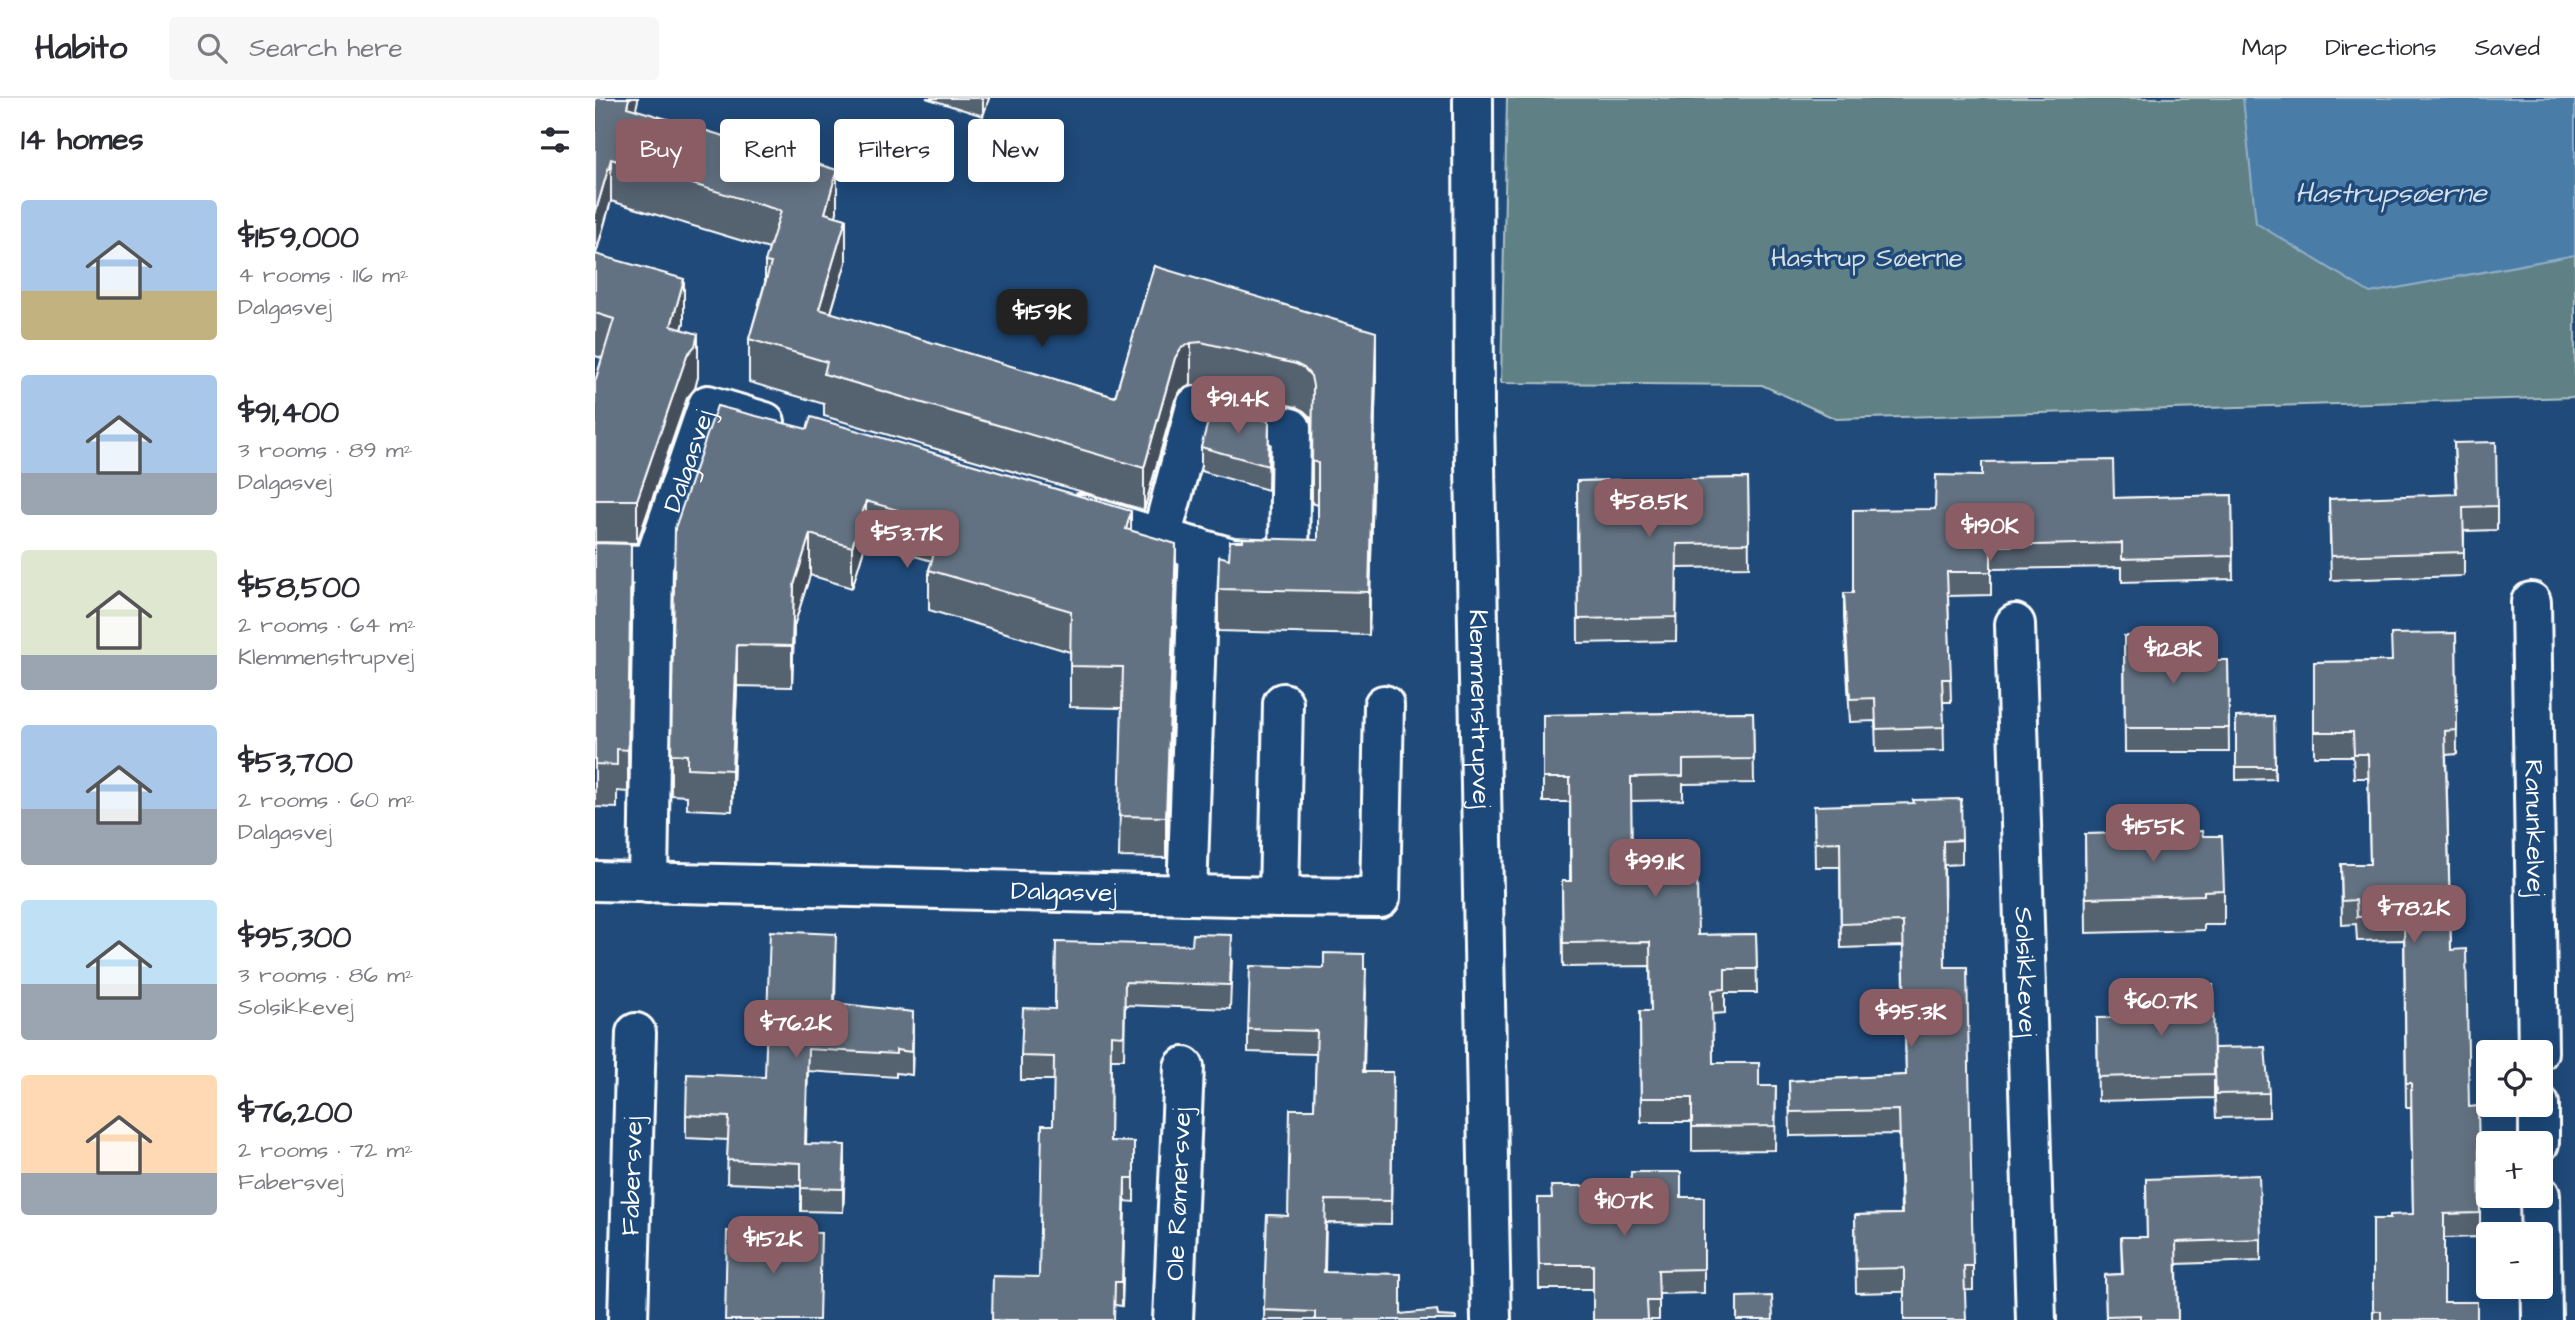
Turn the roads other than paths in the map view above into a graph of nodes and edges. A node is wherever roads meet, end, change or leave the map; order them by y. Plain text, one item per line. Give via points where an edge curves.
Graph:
1 (1473, 98) edge
2 (798, 431) edge
3 (1044, 503) edge
4 (1161, 538) junction
5 (1199, 548) junction
6 (595, 564) edge
7 (653, 565) junction
8 (2531, 602) dead end
9 (2015, 624) dead end
10 (1283, 703) dead end
11 (1384, 705) dead end
12 (595, 881) edge
13 (648, 883) junction
14 (1187, 895) junction
15 (1279, 897) junction
16 (636, 1033) dead end
17 (2538, 1040) edge
18 (1184, 1067) dead end
19 (2540, 1208) edge
20 (628, 1320) edge
21 (1173, 1320) edge
22 (1492, 1320) edge
23 (2036, 1320) edge
24 (2542, 1320) edge

1 - 22 street, Klemmenstrupvej
2 - 7 street, Dalgasvej via 708,405
3 - 4 street
4 - 5 street
4 - 5 street via 1196,405 1290,428 1289,560 1232,558
5 - 14 street
6 - 7 street
7 - 13 street, Dalgasvej
8 - 17 street, Ranunkelvej
9 - 23 street, Solsikkevej
10 - 15 street
11 - 15 street, Dalgasvej via 1380,898
12 - 13 street, Dalgasvej
13 - 14 street, Dalgasvej
14 - 15 street, Dalgasvej
16 - 20 street, Fabersvej
18 - 21 street, Ole Rømersvej
19 - 24 street

